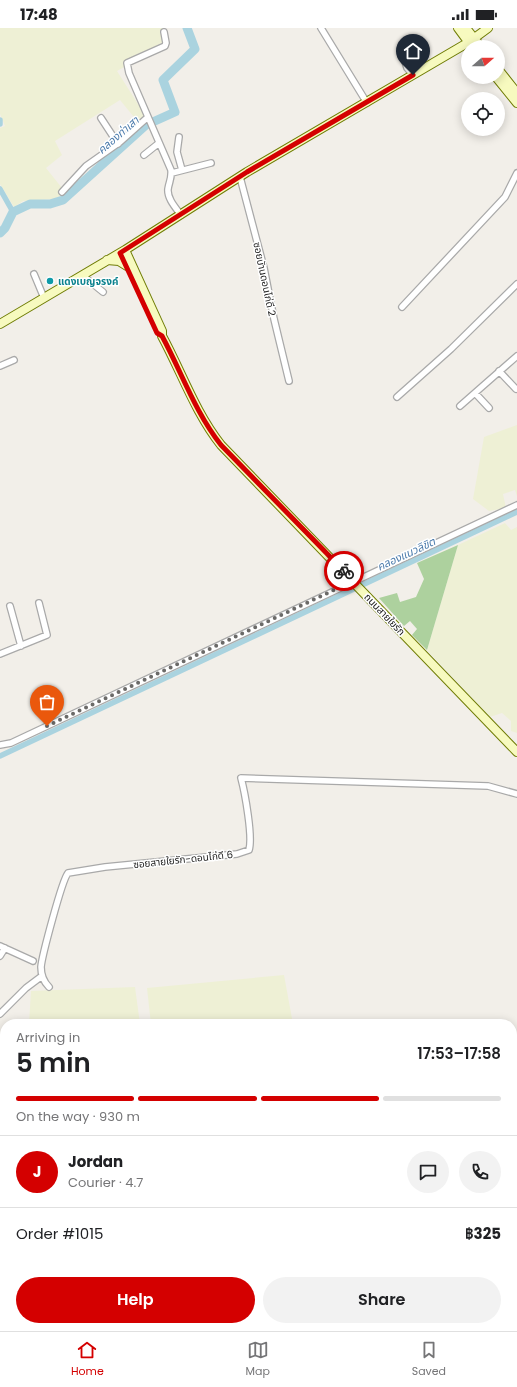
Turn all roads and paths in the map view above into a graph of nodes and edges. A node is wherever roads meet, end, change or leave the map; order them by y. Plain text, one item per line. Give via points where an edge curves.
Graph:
1 (321, 28) edge
2 (458, 28) edge
3 (466, 28) edge
4 (488, 28) edge
5 (164, 32) dead end
6 (469, 40) edge
7 (471, 40) edge
8 (475, 40) edge
9 (414, 48) dead end
10 (461, 49) edge
11 (413, 75) junction
12 (505, 78) edge
13 (501, 84) edge
14 (517, 93) edge
15 (367, 103) junction
16 (517, 104) edge
17 (101, 118) dead end
18 (149, 120) junction
19 (179, 137) dead end
20 (159, 143) junction
21 (118, 144) junction
22 (144, 155) dead end
23 (211, 163) dead end
24 (182, 170) junction
25 (172, 172) junction
26 (517, 173) edge
27 (240, 177) junction
28 (62, 192) dead end
29 (181, 215) junction
30 (137, 243) junction
31 (123, 252) junction
32 (107, 260) junction
33 (129, 265) junction
34 (34, 274) dead end
35 (82, 275) junction
36 (517, 284) edge
37 (104, 292) dead end
38 (44, 298) junction
39 (402, 307) dead end
40 (0, 324) edge
41 (517, 356) edge
42 (14, 360) dead end
43 (0, 366) edge
44 (500, 371) junction
45 (289, 381) dead end
46 (516, 389) edge
47 (475, 393) junction
48 (397, 396) dead end
49 (460, 406) dead end
50 (489, 408) dead end
51 (517, 505) edge
52 (354, 582) junction
53 (39, 603) dead end
54 (10, 606) dead end
55 (21, 646) junction
56 (0, 654) edge
57 (0, 745) edge
58 (517, 752) edge
59 (517, 794) edge
60 (3, 947) edge
61 (0, 956) edge
62 (33, 961) dead end
63 (42, 976) junction
64 (49, 987) dead end
65 (0, 1014) edge

1 - 15 street
2 - 6 street
3 - 7 street
4 - 8 street
5 - 18 street via 164,46 127,63
9 - 11 street via 404,58 407,68
10 - 11 street
11 - 15 street
12 - 14 street
13 - 16 street
15 - 27 street
17 - 21 street
18 - 20 street
18 - 21 street
19 - 24 street via 177,152
20 - 22 street
20 - 25 street
21 - 28 street via 86,166
23 - 24 street
24 - 25 street
25 - 29 street via 169,197
26 - 39 street via 505,197
27 - 29 street
27 - 45 street, ซอยบัานดอนไก่ดี 2 via 264,268
29 - 30 street
30 - 31 street
30 - 33 street
31 - 32 street
31 - 33 street, ถนนสายใยรัก
32 - 33 street
32 - 35 street
33 - 52 street, ถนนสายใยรัก via 195,406 208,428 221,445
34 - 38 street
35 - 37 street
35 - 38 street
36 - 48 street via 451,349
38 - 40 street
41 - 44 street
42 - 43 street
44 - 46 street
44 - 47 street
47 - 49 street
47 - 50 street
51 - 52 street
52 - 57 street via 11,743
52 - 58 street, ถนนสายใยรัก
53 - 55 street via 47,635
54 - 55 street
55 - 56 street
59 - 63 street, ซอยสายใยรัก-ดอนไก่ดี 6 via 488,786 241,778 249,826 248,850 225,856 68,873 61,887 41,966
60 - 61 street
60 - 62 street
63 - 64 street
63 - 65 street

